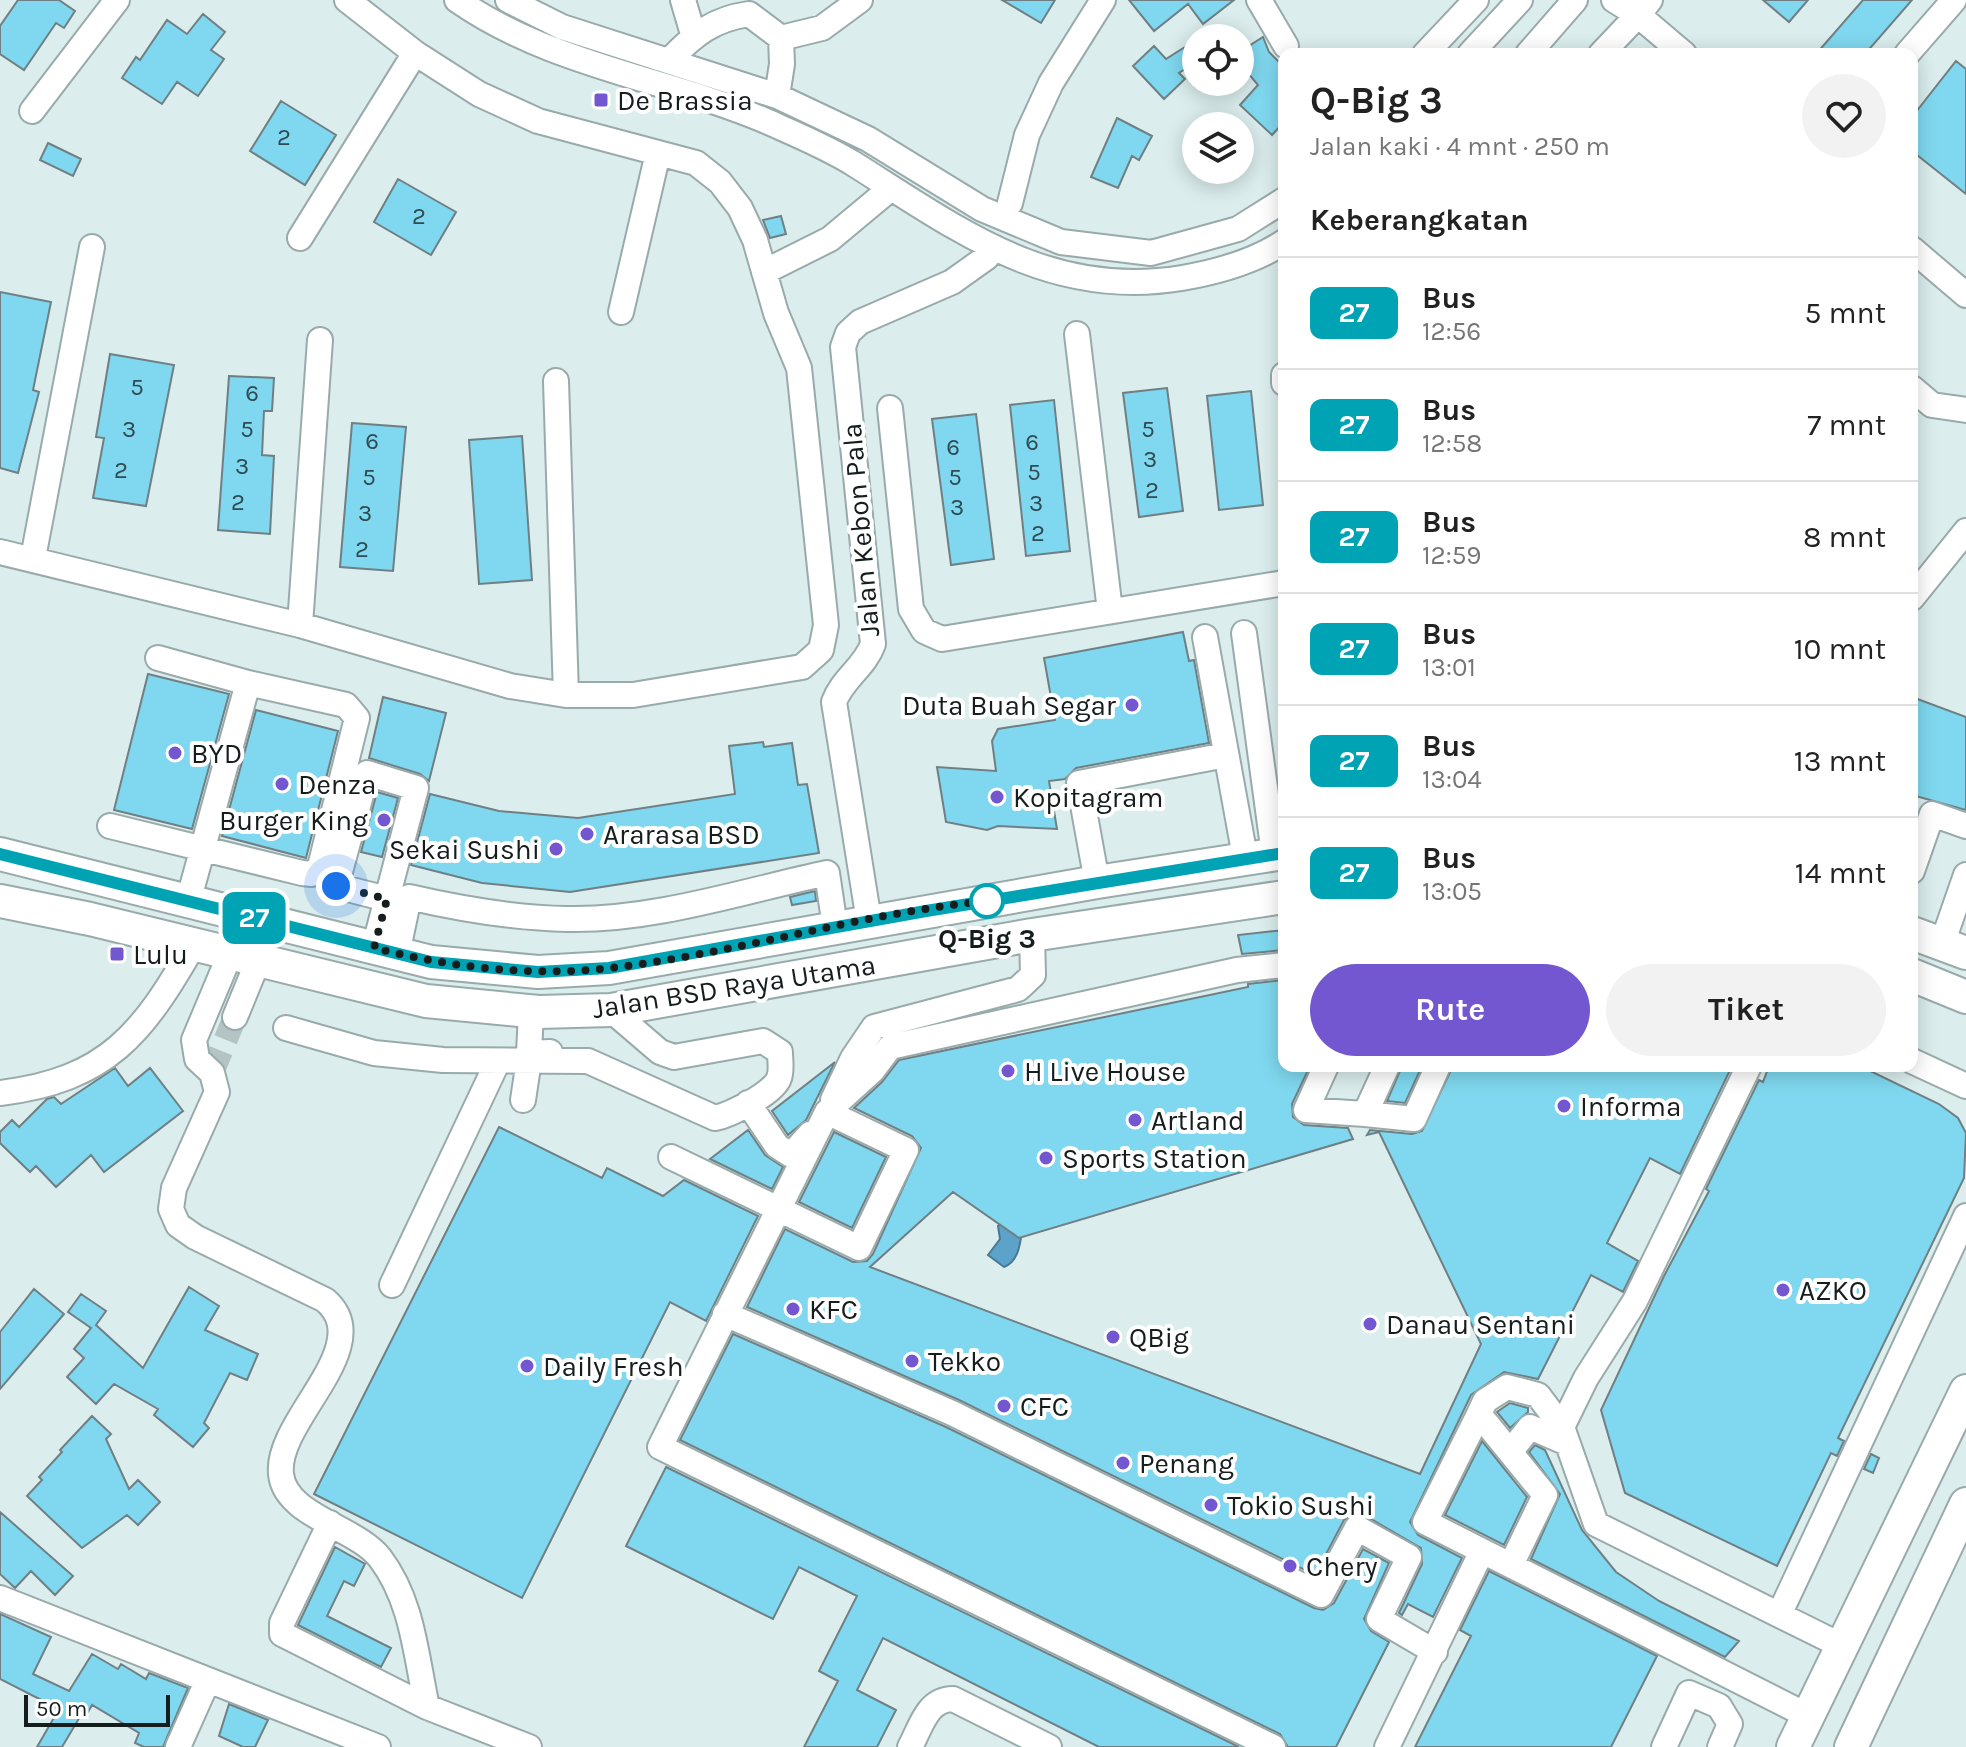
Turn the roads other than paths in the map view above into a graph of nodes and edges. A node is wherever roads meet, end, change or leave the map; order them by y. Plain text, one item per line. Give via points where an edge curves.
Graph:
1 (117, 0) edge
2 (347, 0) edge
3 (457, 0) edge
4 (508, 0) edge
5 (683, 0) edge
6 (860, 0) edge
7 (1103, 0) edge
8 (1259, 0) edge
9 (1476, 0) edge
10 (1520, 0) edge
11 (1575, 0) edge
12 (1614, 0) edge
13 (1954, 0) edge
14 (746, 7) edge
15 (1644, 7) edge
16 (693, 34) junction
17 (781, 38) junction
18 (1286, 46) dead end
19 (1431, 48) edge
20 (1476, 48) edge
21 (1533, 48) edge
22 (1606, 48) edge
23 (1679, 48) edge
24 (1912, 48) edge
25 (415, 53) junction
26 (670, 60) junction
27 (777, 96) junction
28 (32, 111) dead end
29 (658, 153) junction
30 (890, 189) junction
31 (1010, 203) dead end
32 (1278, 204) edge
33 (300, 238) dead end
34 (1278, 246) edge
35 (92, 247) dead end
36 (1151, 253) junction
37 (1918, 254) edge
38 (987, 257) dead end
39 (764, 272) junction
40 (1151, 283) junction
41 (1966, 295) edge
42 (621, 312) dead end
43 (1077, 334) dead end
44 (320, 340) dead end
45 (556, 381) dead end
46 (1918, 393) edge
47 (890, 408) dead end
48 (1966, 410) edge
49 (1966, 531) edge
50 (0, 552) edge
51 (33, 558) junction
52 (1278, 584) edge
53 (1918, 591) edge
54 (1110, 611) junction
55 (300, 625) junction
56 (1244, 633) dead end
57 (1205, 637) dead end
58 (158, 658) dead end
59 (248, 683) junction
60 (566, 695) junction
61 (1226, 755) junction
62 (110, 826) dead end
63 (1966, 826) edge
64 (204, 849) junction
65 (0, 854) edge
66 (1918, 854) edge
67 (1267, 855) edge
68 (1966, 875) edge
69 (1097, 882) junction
70 (398, 898) junction
71 (1278, 898) edge
72 (0, 901) edge
73 (188, 902) junction
74 (869, 921) junction
75 (835, 927) junction
76 (1032, 935) junction
77 (1940, 943) edge
78 (194, 944) junction
79 (720, 949) junction
80 (385, 951) junction
81 (244, 957) junction
82 (1278, 966) edge
83 (1918, 977) edge
84 (731, 991) junction
85 (1966, 997) edge
86 (611, 1010) junction
87 (531, 1012) junction
88 (235, 1017) tunnel mouth
89 (286, 1028) dead end
90 (529, 1060) junction
91 (498, 1061) junction
92 (1918, 1064) edge
93 (1323, 1072) edge
94 (1384, 1072) edge
95 (1435, 1072) edge
96 (1746, 1072) edge
97 (1966, 1086) edge
98 (0, 1093) edge
99 (523, 1100) dead end
100 (699, 1103) dead end
101 (748, 1103) junction
102 (827, 1112) junction
103 (1365, 1114) junction
104 (671, 1157) dead end
105 (778, 1209) junction
106 (1966, 1216) edge
107 (392, 1285) dead end
108 (725, 1314) junction
109 (1966, 1391) edge
110 (1479, 1414) junction
111 (1565, 1435) junction
112 (1510, 1452) junction
113 (1966, 1504) edge
114 (330, 1523) junction
115 (1482, 1551) junction
116 (1511, 1565) junction
117 (0, 1598) edge
118 (1779, 1615) junction
119 (1842, 1646) junction
120 (1435, 1652) junction
121 (207, 1682) junction
122 (1741, 1682) junction
123 (1719, 1706) junction
124 (427, 1707) junction
125 (1808, 1716) junction
126 (178, 1747) edge
127 (378, 1747) edge
128 (529, 1747) edge
129 (910, 1747) edge
130 (1049, 1747) edge
131 (1273, 1747) edge
132 (1387, 1747) edge
133 (1664, 1747) edge
134 (1720, 1747) edge
135 (1793, 1747) edge
136 (1851, 1747) edge

1 - 28 street
2 - 25 street
3 - 30 street via 544,48 679,88 767,122 852,162
4 - 26 street via 562,27
5 - 16 street
6 - 17 street via 822,28
7 - 31 street via 1051,83 1027,135
8 - 18 street
9 - 19 street
10 - 20 street
11 - 21 street
12 - 15 street
13 - 24 street
14 - 16 street
14 - 17 street
15 - 22 street
15 - 23 street
16 - 26 street
17 - 27 street
25 - 29 street via 479,94 538,121
25 - 33 street
26 - 27 street
27 - 36 street via 868,139 949,191 1028,230 1061,242
29 - 39 street via 696,163 720,182 740,208
29 - 42 street
30 - 39 street via 830,239
30 - 40 street via 1014,258 1103,281
32 - 36 street via 1238,229
34 - 40 street via 1216,271
35 - 51 street
36 - 40 street
37 - 41 street
38 - 74 street, Jalan Kebon Pala via 952,282 860,322 843,347 873,644 834,702
39 - 60 street via 799,368 826,625 821,650 802,667 633,695
43 - 54 street
44 - 55 street
45 - 60 street
46 - 48 street via 1932,405
47 - 54 street via 911,609 924,631 942,639
49 - 53 street
50 - 51 street
51 - 55 street
52 - 54 street
55 - 60 street via 510,686
56 - 67 street
57 - 61 street
58 - 59 street
59 - 64 street
59 - 64 street via 346,705 355,712 320,867 312,874 302,873
61 - 67 street
61 - 69 street via 1079,783
62 - 64 street
63 - 66 street via 1932,814
64 - 73 street
65 - 73 main road, Jalan BSD Raya Utama
67 - 69 main road, Jalan BSD Raya Utama
68 - 77 street
69 - 74 main road, Jalan BSD Raya Utama
70 - 70 street via 416,788 367,773 336,886
70 - 75 street via 567,919 630,915 827,873
70 - 80 street
71 - 76 main road, Jalan BSD Raya Utama
72 - 78 main road, Jalan BSD Raya Utama
73 - 80 main road, Jalan BSD Raya Utama
74 - 75 main road, Jalan BSD Raya Utama
75 - 79 main road, Jalan BSD Raya Utama
76 - 84 main road, Jalan BSD Raya Utama
76 - 102 street via 1033,975 1018,989 874,1027
78 - 81 main road, Jalan BSD Raya Utama
78 - 98 street via 162,1000 121,1046 61,1082
79 - 80 main road, Jalan BSD Raya Utama via 609,968 538,972 458,966
79 - 84 main road
81 - 87 main road, Jalan BSD Raya Utama via 426,1001
81 - 88 street
81 - 114 street via 194,1040 197,1059 212,1073 217,1092 174,1188 171,1209 178,1225 195,1237 336,1309 340,1345 281,1464 285,1489 294,1500
82 - 102 street via 1237,970 890,1047
83 - 85 main road
84 - 86 main road, Jalan BSD Raya Utama
86 - 87 main road, Jalan BSD Raya Utama
86 - 101 street via 660,1052 674,1057 763,1041 780,1052 780,1076 774,1087
87 - 100 street via 529,1053 593,1052
89 - 91 street via 374,1053
90 - 91 street
90 - 99 street
90 - 101 street via 588,1061 715,1118
91 - 107 street
92 - 97 street
93 - 103 street via 1306,1110
94 - 103 street
95 - 103 street via 1414,1119
96 - 111 street via 1635,1301 1586,1378
101 - 102 street via 777,1146 791,1155
102 - 105 street
102 - 105 street via 906,1150 859,1248
104 - 105 street
105 - 108 street
106 - 118 street
108 - 120 street via 952,1413 1321,1595 1357,1528 1409,1557 1379,1619
108 - 131 street via 660,1447
109 - 119 main road
110 - 111 street via 1495,1391 1525,1390 1538,1395
110 - 112 street
110 - 115 street via 1425,1522
111 - 112 street via 1530,1427
111 - 118 street via 1596,1524
112 - 116 street via 1545,1495
113 - 136 main road
114 - 124 street via 380,1557 409,1617
114 - 124 street via 282,1623 282,1634
115 - 116 street
115 - 120 street
116 - 122 street
117 - 121 street
118 - 119 street
119 - 125 main road
120 - 132 street
121 - 126 street
121 - 127 street
122 - 123 street via 1733,1684
122 - 125 street
123 - 133 street via 1687,1694
123 - 134 street via 1730,1724
124 - 128 street
125 - 135 main road
129 - 130 street via 930,1708 941,1699 953,1699

